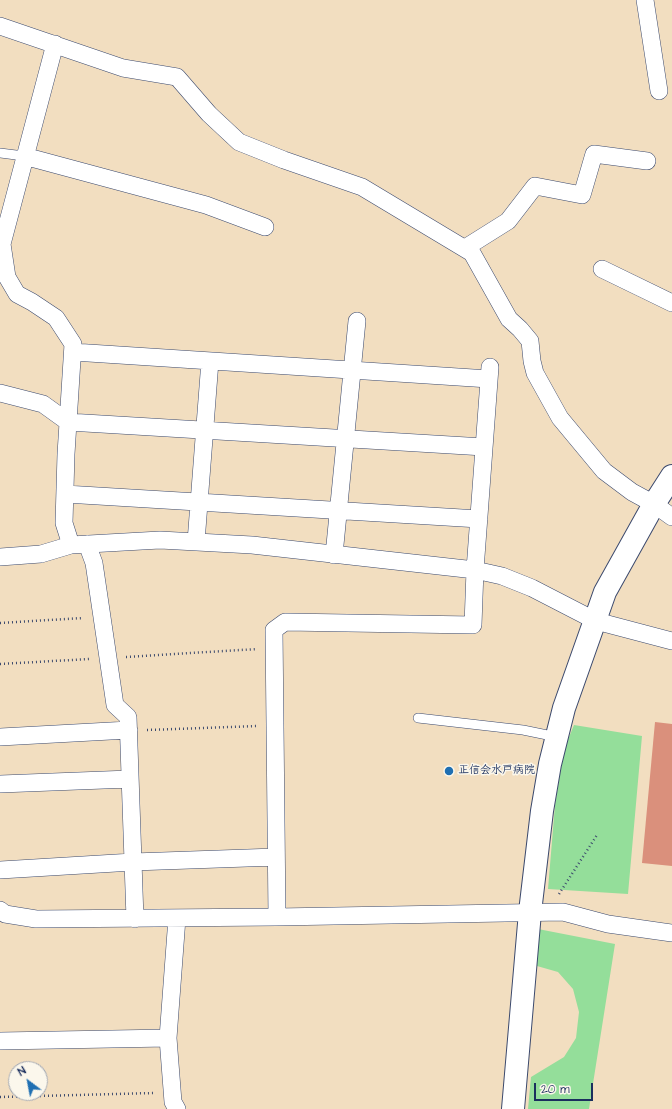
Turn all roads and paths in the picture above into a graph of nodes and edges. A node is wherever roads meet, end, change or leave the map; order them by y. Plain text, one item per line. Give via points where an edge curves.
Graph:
1 (645, 0) edge
2 (0, 26) edge
3 (54, 44) junction
4 (659, 90) dead end
5 (0, 152) edge
6 (24, 156) junction
7 (647, 161) dead end
8 (265, 227) dead end
9 (465, 248) junction
10 (602, 270) dead end
11 (672, 303) edge
12 (357, 321) dead end
13 (73, 352) junction
14 (210, 361) junction
15 (352, 370) junction
16 (0, 393) edge
17 (68, 422) junction
18 (204, 430) junction
19 (346, 439) junction
20 (484, 448) junction
21 (672, 476) edge
22 (65, 494) junction
23 (200, 502) junction
24 (654, 504) junction
25 (338, 510) junction
26 (672, 518) edge
27 (479, 519) junction
28 (196, 542) junction
29 (79, 544) junction
30 (334, 555) junction
31 (0, 558) edge
32 (475, 570) junction
33 (102, 617) junction
34 (596, 621) junction
35 (0, 623) edge
36 (672, 641) edge
37 (274, 648) junction
38 (108, 658) junction
39 (0, 664) edge
40 (418, 718) dead end
41 (275, 726) junction
42 (129, 730) junction
43 (0, 737) edge
44 (557, 737) junction
45 (130, 779) junction
46 (0, 784) edge
47 (597, 835) dead end
48 (276, 857) junction
49 (133, 862) junction
50 (0, 870) edge
51 (559, 894) dead end
52 (0, 910) edge
53 (530, 912) junction
54 (276, 917) junction
55 (177, 918) junction
56 (135, 919) junction
57 (672, 933) edge
58 (168, 1038) junction
59 (0, 1041) edge
60 (158, 1092) dead end
61 (0, 1097) edge
62 (177, 1109) edge
63 (513, 1109) edge

1 - 4 street
2 - 3 street
3 - 6 street
3 - 9 street via 123,68 177,77 209,114 239,142 362,187
5 - 6 lane
6 - 8 street via 206,205
6 - 13 street via 2,244 7,277 17,294 56,318 73,344
7 - 9 street via 594,154 582,195 535,186 508,221
9 - 24 street via 472,253 509,320 530,341 535,373 560,418 604,471 632,492
10 - 11 street
12 - 15 street
13 - 14 street
13 - 17 street
14 - 15 street
14 - 18 street
15 - 19 street
15 - 20 street via 490,373
16 - 17 street via 43,404
17 - 18 street
17 - 22 street
18 - 19 street
18 - 23 street
19 - 20 street
19 - 25 street
20 - 27 street
21 - 24 street
22 - 23 street
22 - 29 street via 64,523
23 - 25 street
23 - 28 street
24 - 26 street
24 - 34 street via 605,592
25 - 27 street
25 - 30 street
27 - 32 street
28 - 29 street via 160,540
28 - 30 street via 252,545
29 - 31 street via 41,554
29 - 33 street via 94,563
30 - 32 street
32 - 34 street via 502,576 532,588
32 - 37 street via 473,625 285,622 274,630
33 - 35 path
33 - 38 street
34 - 36 street
34 - 44 street via 566,700
37 - 38 path
37 - 41 street
38 - 39 path
38 - 42 street via 115,705 128,717
40 - 44 lane via 523,730
41 - 42 path
41 - 48 street
42 - 43 street
42 - 45 street
44 - 53 street via 542,810
45 - 46 street
45 - 49 street
47 - 51 path
48 - 49 street
48 - 54 street
49 - 50 street
49 - 56 street
52 - 56 street via 5,914 36,919
53 - 54 street
53 - 57 street via 563,912 608,924
53 - 63 street
54 - 55 street
55 - 56 street
55 - 58 street
58 - 59 street
58 - 62 street via 173,1102
60 - 61 path

